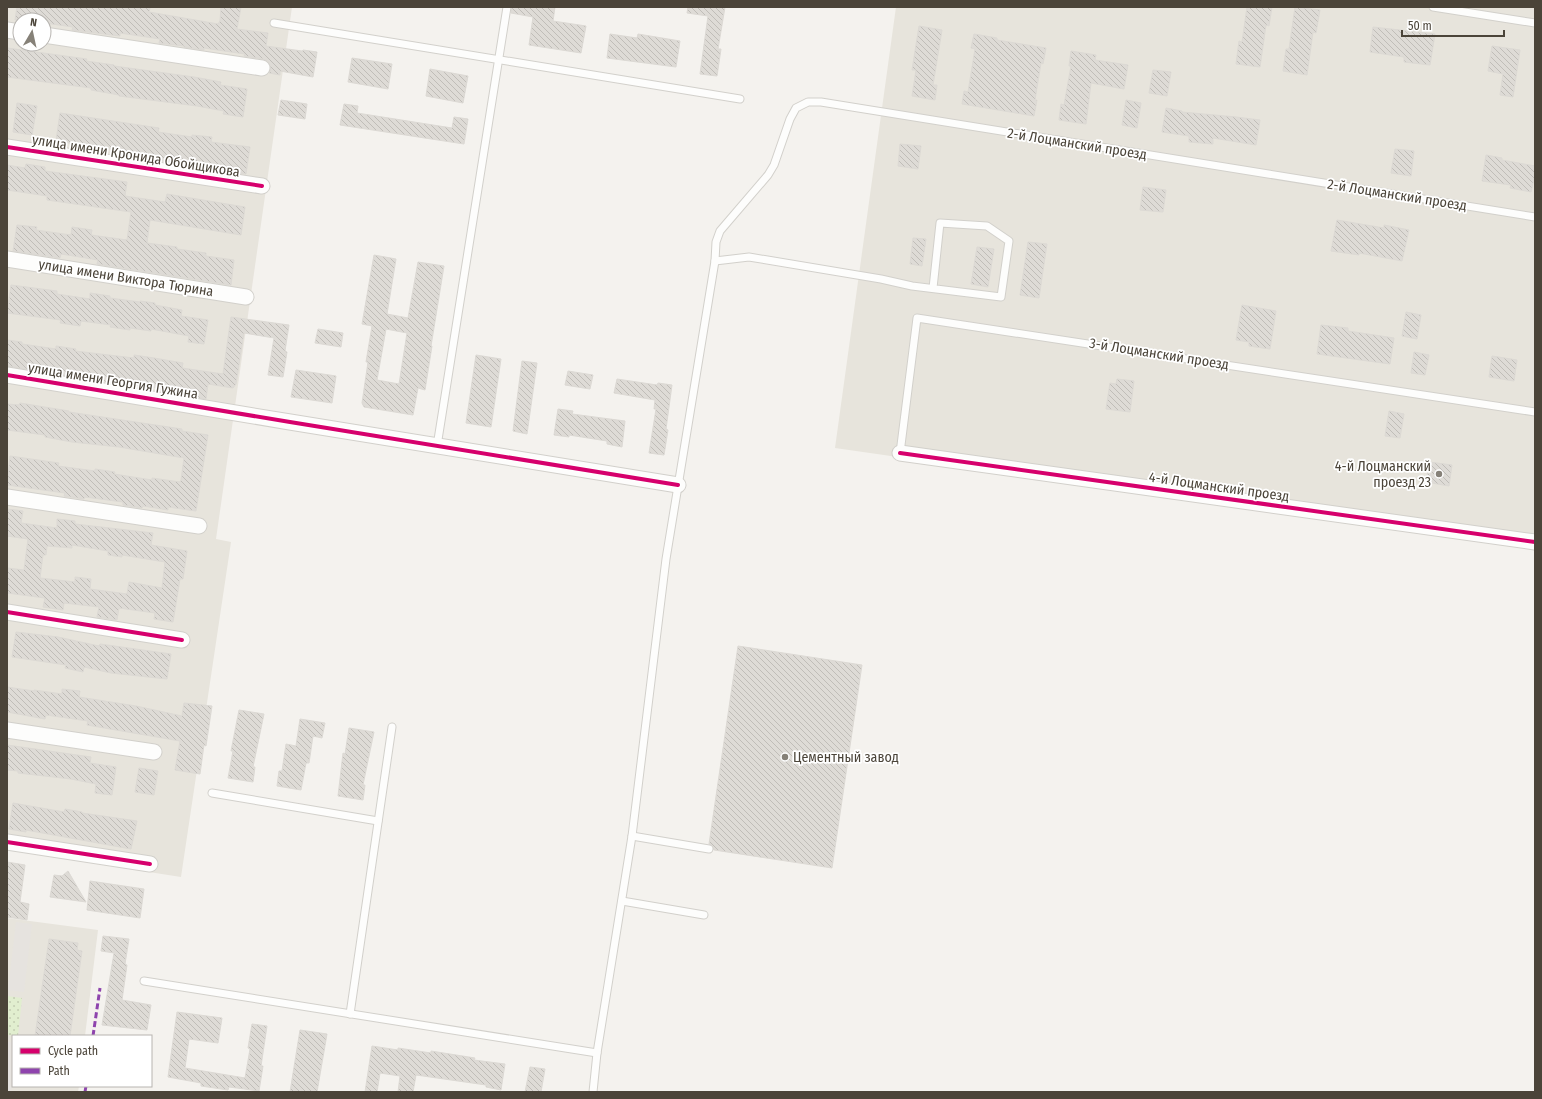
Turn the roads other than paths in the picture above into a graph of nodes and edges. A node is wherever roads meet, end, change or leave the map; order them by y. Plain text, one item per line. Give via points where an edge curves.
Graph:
1 (507, 7) edge
2 (1433, 7) edge
3 (274, 23) dead end
4 (1535, 23) edge
5 (52, 36) edge
6 (498, 60) junction
7 (262, 68) dead end
8 (740, 99) dead end
9 (7, 147) edge
10 (262, 186) dead end
11 (1535, 217) edge
12 (7, 259) edge
13 (715, 261) junction
14 (933, 288) junction
15 (246, 297) dead end
16 (7, 375) edge
17 (1535, 412) edge
18 (438, 446) junction
19 (900, 453) joint
20 (678, 485) junction
21 (7, 497) edge
22 (199, 526) dead end
23 (1535, 542) edge
24 (7, 612) edge
25 (182, 640) dead end
26 (392, 727) dead end
27 (7, 730) edge
28 (154, 752) dead end
29 (212, 793) dead end
30 (378, 821) junction
31 (632, 836) junction
32 (7, 842) edge
33 (709, 849) dead end
34 (150, 864) dead end
35 (622, 901) junction
36 (704, 916) dead end
37 (144, 981) dead end
38 (350, 1014) junction
39 (597, 1053) junction
40 (593, 1092) edge

1 - 6 lane
2 - 4 lane
3 - 6 lane
5 - 7 street
6 - 8 lane
6 - 18 lane
9 - 10 street, улица имени Кронида Обойщикова
11 - 13 lane, 2-й Лоцманский проезд via 821,102 808,102 796,108 768,175 717,236
12 - 15 street, улица имени Виктора Тюрина
13 - 14 lane via 749,257
13 - 20 lane, 2-й Лоцманский проезд
14 - 14 lane via 1001,297 1009,240 987,226 940,223
16 - 18 street, улица имени Георгия Гужина
17 - 19 lane, 3-й Лоцманский проезд via 917,318
18 - 20 street, улица имени Георгия Гужина
19 - 23 street, 4-й Лоцманский проезд
20 - 31 lane, 2-й Лоцманский проезд via 666,559
21 - 22 street
24 - 25 street
26 - 30 lane
27 - 28 street
29 - 30 lane
30 - 38 lane
31 - 33 lane
31 - 35 lane, 2-й Лоцманский проезд
32 - 34 street
35 - 36 lane
35 - 39 lane, 2-й Лоцманский проезд
37 - 38 lane
38 - 39 lane
39 - 40 lane, 2-й Лоцманский проезд

